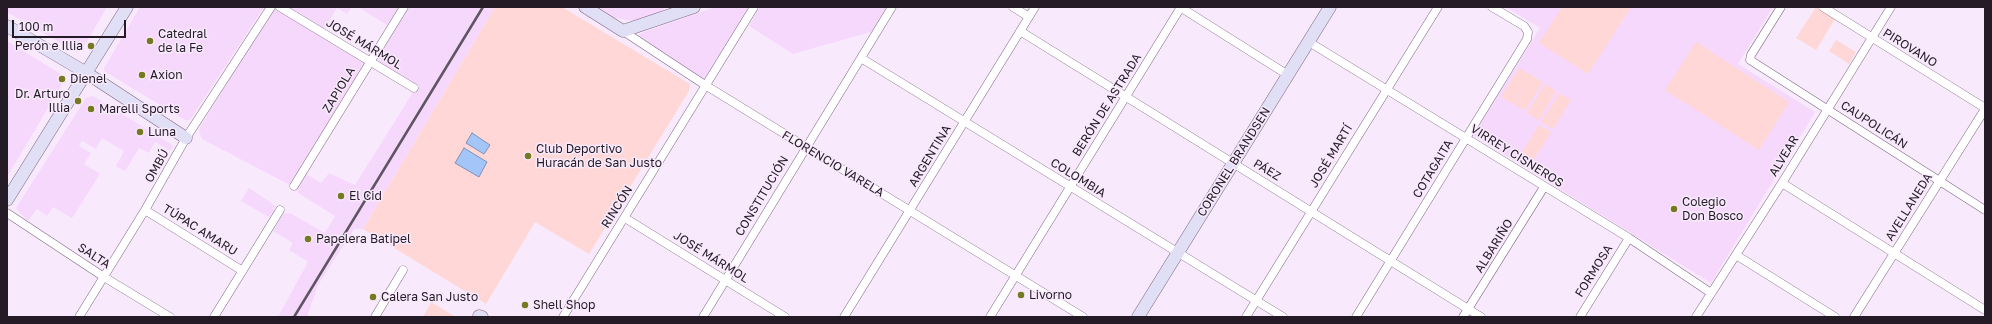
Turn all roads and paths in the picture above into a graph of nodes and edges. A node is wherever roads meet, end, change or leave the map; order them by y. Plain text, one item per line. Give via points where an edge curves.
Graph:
1 (126, 7) edge
2 (270, 7) edge
3 (280, 7) edge
4 (404, 7) edge
5 (585, 7) edge
6 (694, 7) edge
7 (754, 7) edge
8 (892, 7) edge
9 (1013, 7) edge
10 (1035, 7) edge
11 (1181, 7) edge
12 (1330, 7) edge
13 (1438, 7) edge
14 (1492, 7) edge
15 (1781, 7) edge
16 (1823, 7) edge
17 (1891, 7) edge
18 (670, 11) edge
19 (1029, 16) junction
20 (7, 26) edge
21 (623, 31) junction
22 (1020, 32) junction
23 (1872, 38) junction
24 (1309, 42) junction
25 (861, 58) junction
26 (370, 62) junction
27 (85, 72) junction
28 (1288, 75) junction
29 (705, 85) junction
30 (414, 88) dead end
31 (1386, 89) junction
32 (1126, 98) junction
33 (1827, 109) junction
34 (1985, 109) edge
35 (965, 122) junction
36 (186, 138) junction
37 (1466, 138) junction
38 (805, 147) junction
39 (1233, 163) junction
40 (1939, 182) junction
41 (1782, 183) junction
42 (294, 186) dead end
43 (1070, 187) junction
44 (1544, 187) junction
45 (7, 200) edge
46 (146, 210) junction
47 (280, 210) dead end
48 (1985, 210) edge
49 (910, 211) junction
50 (1311, 211) junction
51 (7, 213) edge
52 (625, 218) junction
53 (1629, 238) junction
54 (1178, 253) junction
55 (1736, 254) junction
56 (1894, 254) junction
57 (1391, 262) junction
58 (241, 270) junction
59 (403, 270) dead end
60 (104, 276) junction
61 (1016, 276) junction
62 (725, 280) junction
63 (1711, 293) junction
64 (1256, 300) junction
65 (1468, 309) junction
66 (1985, 310) edge
67 (79, 317) edge
68 (170, 317) edge
69 (214, 317) edge
70 (375, 317) edge
71 (564, 317) edge
72 (703, 317) edge
73 (785, 317) edge
74 (844, 317) edge
75 (990, 317) edge
76 (1083, 317) edge
77 (1138, 317) edge
78 (1246, 317) edge
79 (1283, 317) edge
80 (1356, 317) edge
81 (1464, 317) edge
82 (1482, 317) edge
83 (1580, 317) edge
84 (1696, 317) edge
85 (1835, 317) edge
86 (1854, 317) edge

1 - 27 main road
2 - 36 street, OMBÚ
3 - 26 street, JOSÉ MÁRMOL
4 - 26 street, ZAPIOLA
5 - 21 main road, FLORENCIO VARELA
6 - 18 main road
7 - 29 street, RINCÓN
8 - 25 street, CONSTITUCIÓN
9 - 19 street
10 - 19 street, ARGENTINA
11 - 28 street
11 - 32 street, BERÓN DE ASTRADA
12 - 24 main road, CORONEL BRANDSEN
13 - 31 street, JOSÉ MARTÍ
14 - 37 street, COTAGAITA via 1524,26 1528,32 1528,39
15 - 33 street, CAUPOLICÁN via 1750,60
16 - 23 street, PIROVANO
17 - 23 street, ALVEAR
18 - 21 main road
19 - 22 street, ARGENTINA
20 - 27 main road
21 - 29 street, FLORENCIO VARELA
22 - 32 street, PÁEZ
22 - 35 street, ARGENTINA
23 - 33 street, ALVEAR
23 - 34 street, PIROVANO
24 - 28 main road, CORONEL BRANDSEN
24 - 31 street, VIRREY CISNEROS
25 - 35 street, COLOMBIA
25 - 38 street, CONSTITUCIÓN
26 - 30 street, JOSÉ MÁRMOL
26 - 42 street, ZAPIOLA
27 - 36 main road
27 - 45 main road
28 - 39 main road, CORONEL BRANDSEN
29 - 38 street, FLORENCIO VARELA
29 - 52 street, RINCÓN
31 - 37 street, VIRREY CISNEROS
31 - 50 street, JOSÉ MARTÍ
32 - 39 street, PÁEZ
32 - 43 street, BERÓN DE ASTRADA
33 - 40 street, CAUPOLICÁN
33 - 41 street, ALVEAR
34 - 40 street, AVELLANEDA
35 - 43 street, COLOMBIA
35 - 49 street, ARGENTINA
36 - 46 street, OMBÚ
37 - 44 street, VIRREY CISNEROS
37 - 57 street, COTAGAITA
38 - 49 street, FLORENCIO VARELA
38 - 62 street, CONSTITUCIÓN
39 - 50 street, PÁEZ
39 - 54 main road, CORONEL BRANDSEN
40 - 48 street, CAUPOLICÁN
40 - 56 street, AVELLANEDA
41 - 55 street, ALVEAR
41 - 56 street
43 - 54 street, COLOMBIA
43 - 61 street, BERÓN DE ASTRADA
44 - 53 street, VIRREY CISNEROS
44 - 65 street, ALBARIÑO
46 - 58 street, TÚPAC AMARU
46 - 60 street, OMBÚ
47 - 58 street
49 - 61 street, FLORENCIO VARELA
49 - 74 street, ARGENTINA
50 - 57 street, PÁEZ
50 - 64 street, JOSÉ MARTÍ
51 - 60 street, SALTA
52 - 62 street, JOSÉ MÁRMOL
52 - 71 street, RINCÓN
53 - 63 street, VIRREY CISNEROS
53 - 83 street, FORMOSA
54 - 64 street, COLOMBIA
54 - 77 main road, CORONEL BRANDSEN
55 - 63 street, ALVEAR
55 - 85 street
56 - 66 street
56 - 86 street, AVELLANEDA
57 - 65 street, PÁEZ
57 - 80 street, COTAGAITA
58 - 69 street
59 - 70 street
60 - 67 street, OMBÚ
60 - 68 street, SALTA
61 - 75 street, BERÓN DE ASTRADA
61 - 76 street, FLORENCIO VARELA
62 - 72 street, CONSTITUCIÓN
62 - 73 street, JOSÉ MÁRMOL
63 - 84 street, ALVEAR
64 - 78 street, JOSÉ MARTÍ
64 - 79 street, COLOMBIA
65 - 81 street, ALBARIÑO
65 - 82 street, PÁEZ

